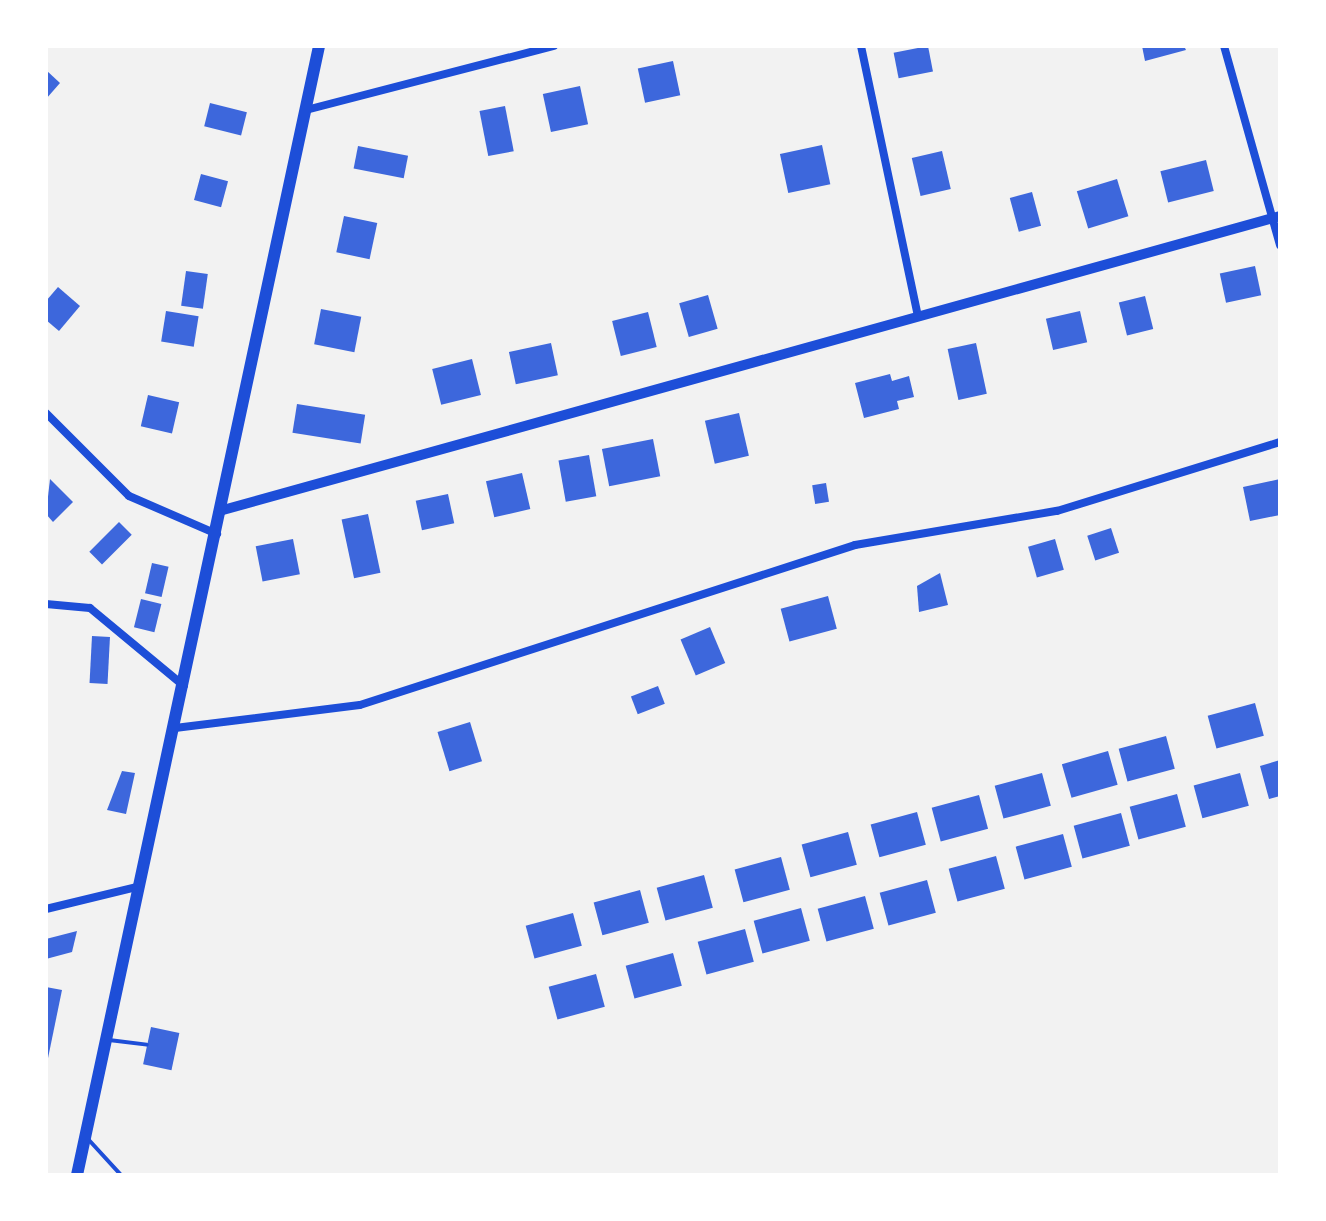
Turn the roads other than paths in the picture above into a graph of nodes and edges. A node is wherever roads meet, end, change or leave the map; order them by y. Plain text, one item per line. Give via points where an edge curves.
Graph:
1 (554, 46) edge
2 (861, 46) edge
3 (1224, 46) edge
4 (315, 49) edge
5 (306, 110) junction
6 (1277, 217) edge
7 (1280, 245) edge
8 (918, 317) junction
9 (46, 413) edge
10 (1280, 442) edge
11 (223, 510) junction
12 (218, 534) junction
13 (46, 604) edge
14 (184, 687) junction
15 (175, 728) junction
16 (140, 886) junction
17 (46, 909) edge
18 (107, 1039) junction
19 (147, 1045) dead end
20 (85, 1136) junction
21 (77, 1175) edge
22 (121, 1175) edge

1 - 5 street
2 - 8 street
3 - 6 street
4 - 5 main road
5 - 11 main road
6 - 7 street
6 - 8 street
8 - 11 street
9 - 12 street via 129,496
10 - 15 street via 1057,511 855,545 360,705
11 - 12 main road
12 - 14 main road
13 - 14 street via 90,608
14 - 15 main road
15 - 16 main road
16 - 17 street
16 - 18 main road
18 - 19 lane
18 - 20 main road
20 - 21 main road
20 - 22 lane

